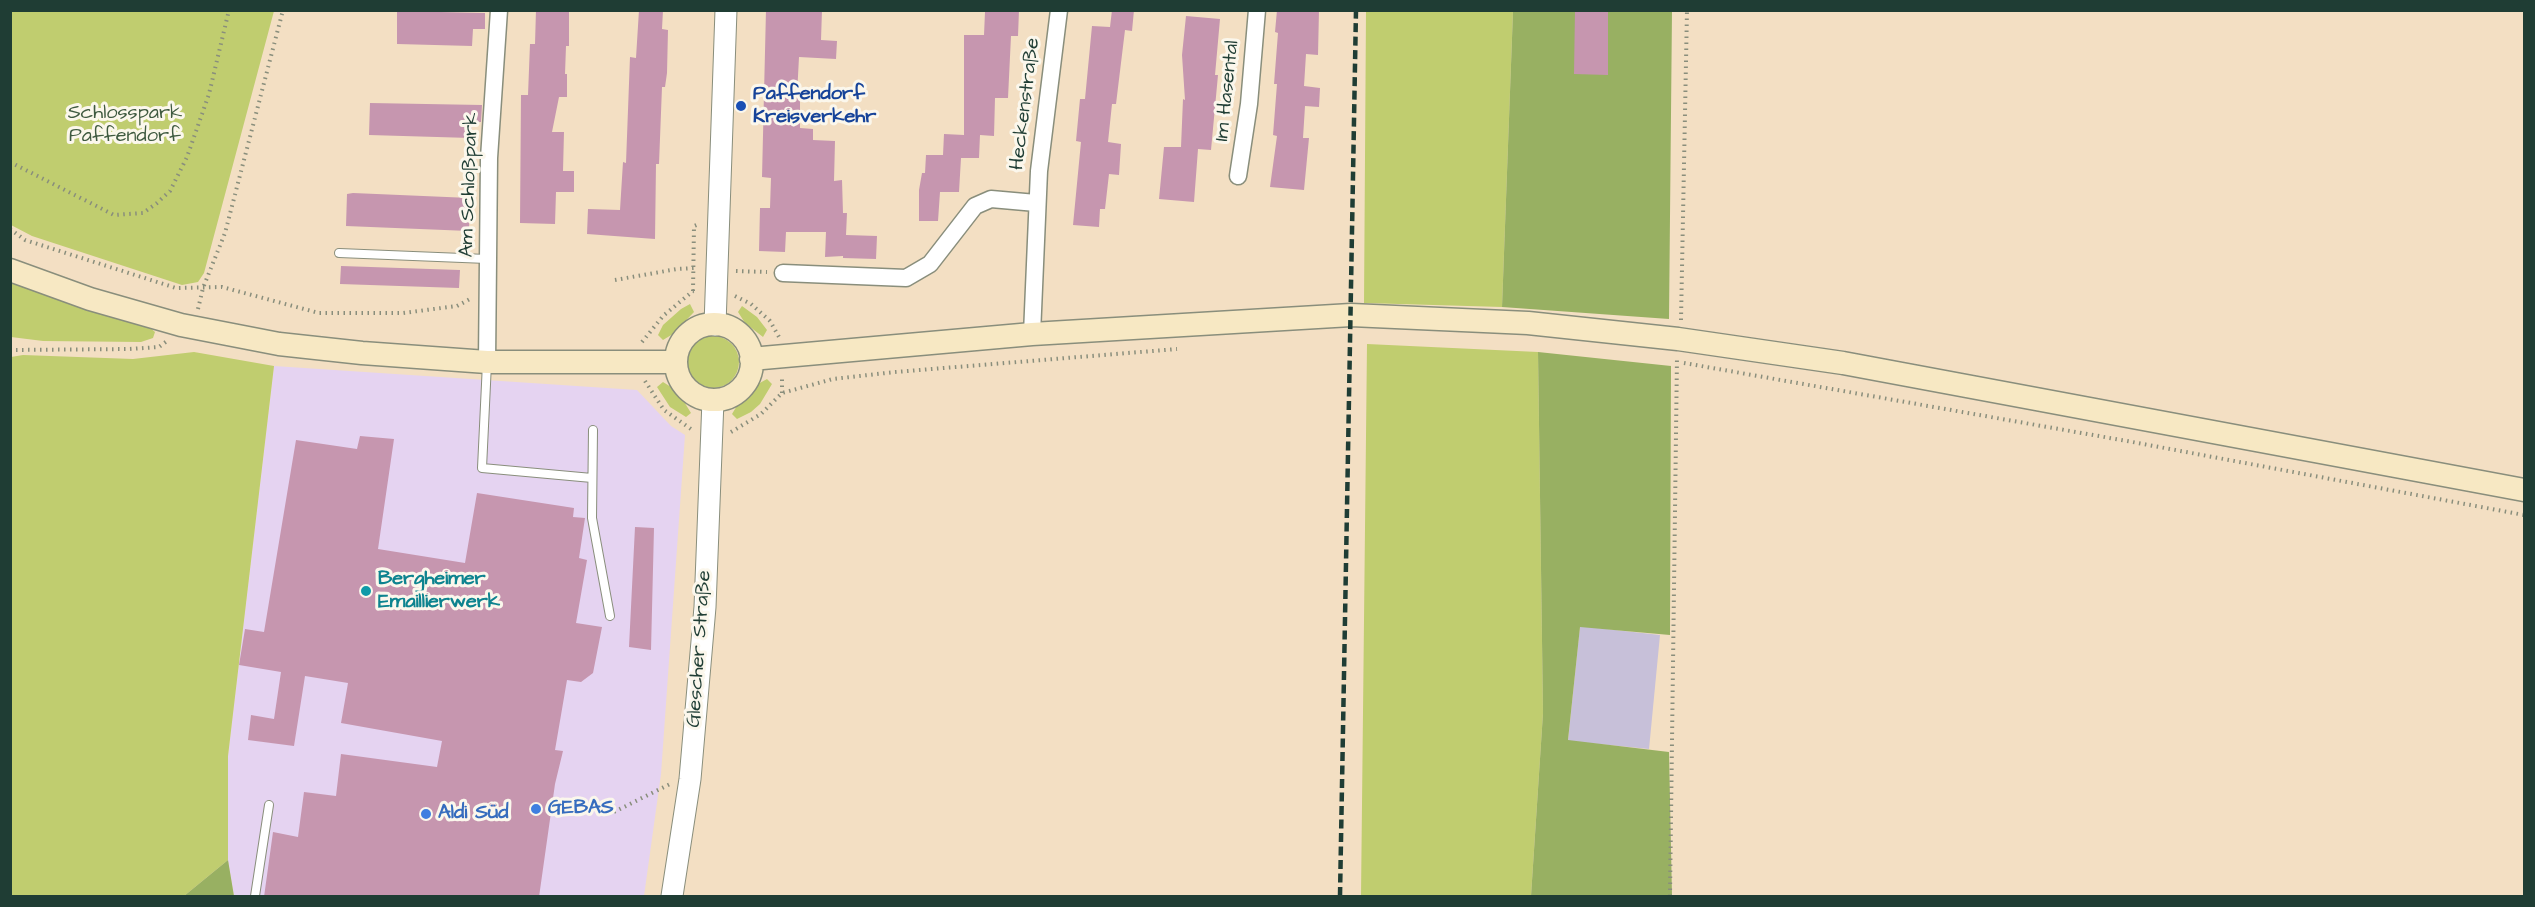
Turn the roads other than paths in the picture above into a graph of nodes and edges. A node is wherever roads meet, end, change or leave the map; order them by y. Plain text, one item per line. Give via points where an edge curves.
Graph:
1 (499, 10) edge
2 (726, 10) edge
3 (1059, 10) edge
4 (1257, 10) edge
5 (1238, 176) dead end
6 (1036, 203) junction
7 (339, 253) dead end
8 (487, 259) junction
9 (10, 270) edge
10 (783, 273) road end
11 (715, 325) junction
12 (1032, 334) junction
13 (751, 359) junction
14 (487, 362) junction
15 (676, 362) junction
16 (713, 400) junction
17 (593, 430) dead end
18 (592, 478) junction
19 (2524, 490) edge
20 (610, 616) dead end
21 (269, 805) dead end
22 (255, 897) edge
23 (672, 897) edge

1 - 8 street, Am Schloßpark
2 - 11 street
3 - 6 street, Heckenstraße
4 - 5 street, Im Hasental
6 - 10 street via 991,199 975,206 930,264 906,278
6 - 12 street, Heckenstraße
7 - 8 lane
8 - 14 street, Am Schloßpark
9 - 14 main road via 90,299 181,325 279,344
11 - 13 main road via 739,334
11 - 15 main road via 698,328 683,340
12 - 13 main road
12 - 19 main road via 1351,315 1528,322 1843,363
13 - 16 main road via 748,379 741,389
14 - 15 main road
14 - 18 lane via 482,468
15 - 16 main road via 685,387 695,395
16 - 23 street, Glescher Straße via 705,607 690,779
17 - 18 lane
18 - 20 lane via 592,518
21 - 22 lane

